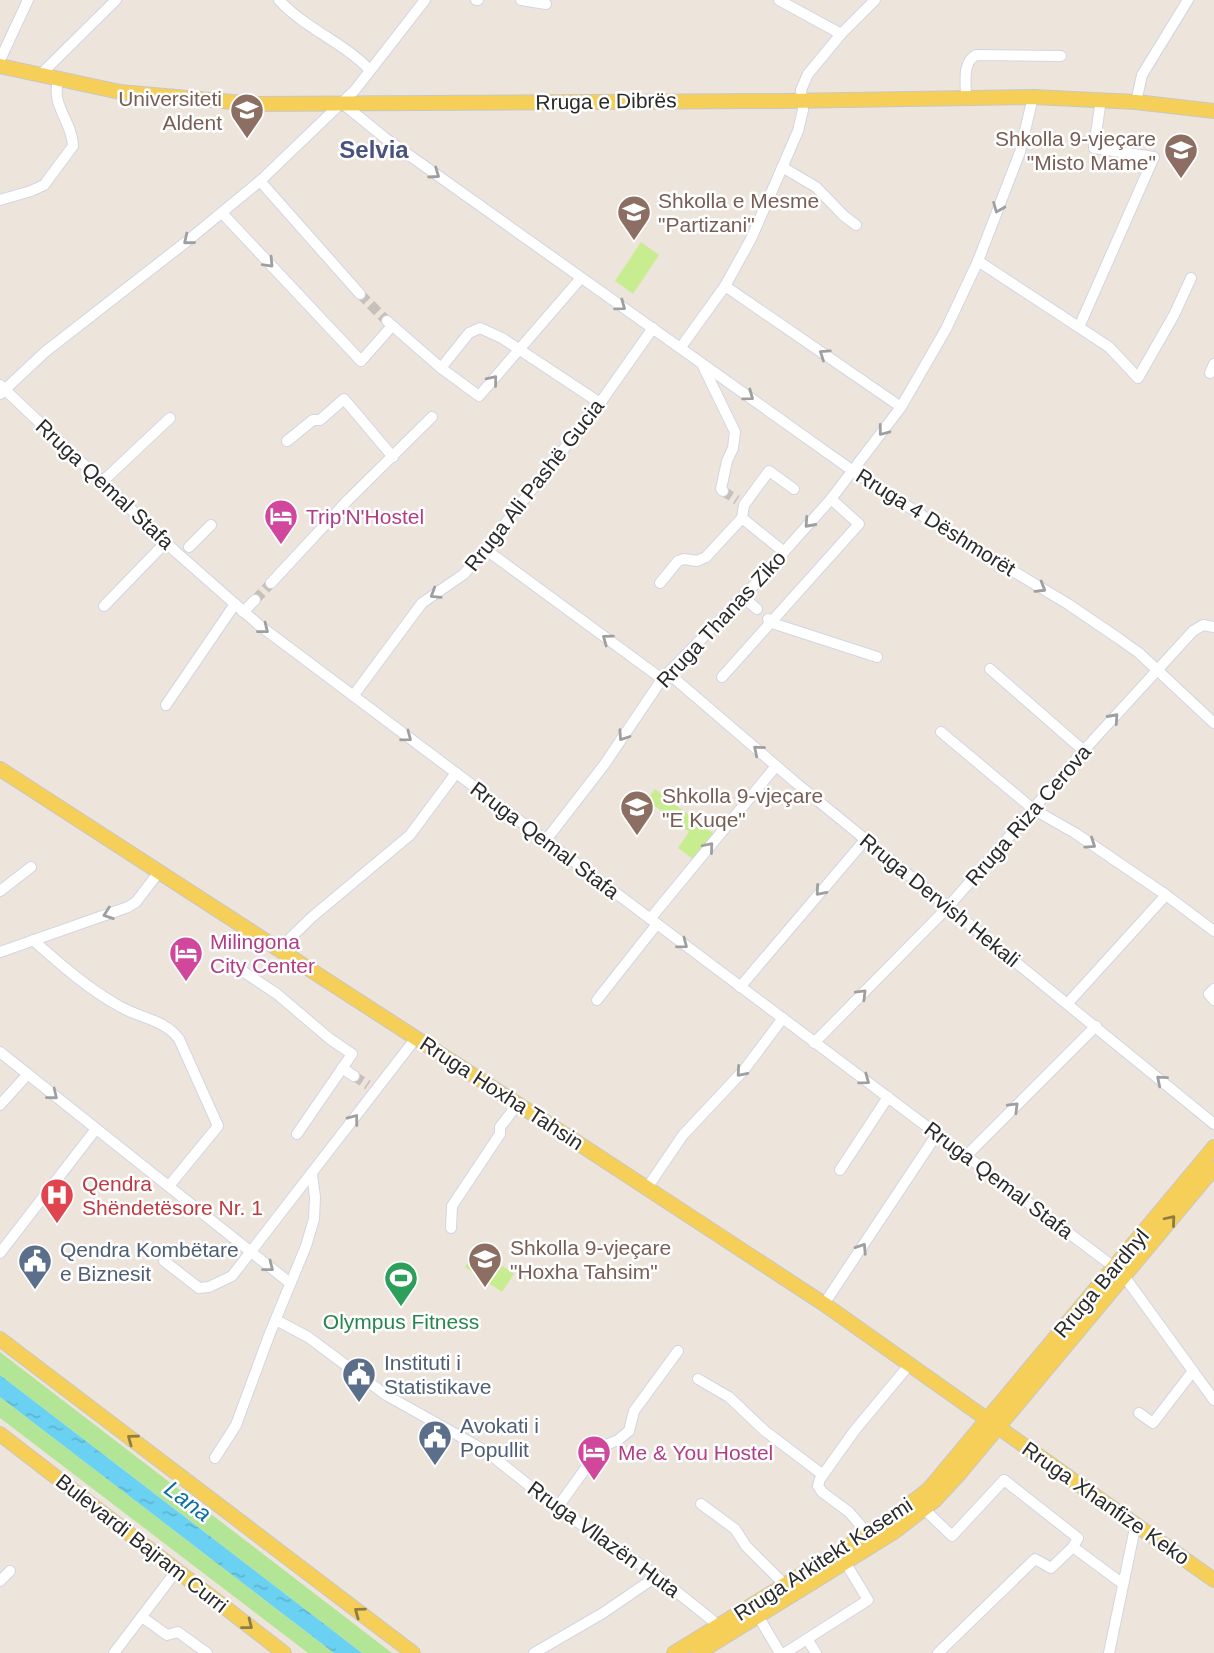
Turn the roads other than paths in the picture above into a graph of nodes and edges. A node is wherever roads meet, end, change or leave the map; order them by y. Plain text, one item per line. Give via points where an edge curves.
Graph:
1 (28, 0) edge
2 (116, 0) edge
3 (279, 0) edge
4 (425, 0) edge
5 (521, 0) edge
6 (779, 0) edge
7 (875, 0) edge
8 (1188, 0) edge
9 (546, 4) dead end
10 (841, 34) junction
11 (1061, 56) dead end
12 (0, 60) edge
13 (0, 66) edge
14 (370, 70) junction
15 (40, 75) junction
16 (58, 80) junction
17 (967, 97) junction
18 (1032, 97) junction
19 (1101, 99) junction
20 (802, 100) junction
21 (1136, 102) junction
22 (342, 103) junction
23 (1214, 111) edge
24 (782, 167) junction
25 (260, 181) junction
26 (0, 200) edge
27 (222, 213) junction
28 (856, 225) dead end
29 (978, 261) junction
30 (582, 278) junction
31 (1191, 278) dead end
32 (724, 286) junction
33 (360, 294) tunnel mouth
34 (1079, 327) junction
35 (653, 328) junction
36 (681, 347) junction
37 (518, 349) junction
38 (701, 362) junction
39 (440, 368) junction
40 (2, 390) edge
41 (600, 403) junction
42 (901, 407) junction
43 (432, 417) dead end
44 (170, 418) dead end
45 (287, 441) dead end
46 (393, 457) junction
47 (853, 471) junction
48 (102, 482) junction
49 (794, 489) dead end
50 (723, 491) dead end
51 (831, 499) junction
52 (742, 518) junction
53 (211, 525) dead end
54 (166, 542) junction
55 (485, 549) junction
56 (185, 551) junction
57 (783, 552) junction
58 (271, 583) tunnel mouth
59 (660, 583) dead end
60 (743, 597) junction
61 (256, 600) tunnel mouth
62 (104, 606) dead end
63 (239, 608) junction
64 (757, 609) dead end
65 (770, 621) junction
66 (1214, 627) edge
67 (877, 657) dead end
68 (990, 669) dead end
69 (1158, 670) junction
70 (665, 676) junction
71 (722, 677) dead end
72 (353, 696) junction
73 (166, 705) dead end
74 (1214, 723) edge
75 (941, 732) dead end
76 (1084, 751) junction
77 (776, 766) junction
78 (0, 769) edge
79 (456, 773) junction
80 (1033, 809) junction
81 (546, 840) junction
82 (865, 840) junction
83 (31, 867) dead end
84 (159, 872) junction
85 (0, 891) edge
86 (1166, 895) junction
87 (948, 907) junction
88 (653, 921) junction
89 (1214, 931) edge
90 (33, 940) junction
91 (278, 950) junction
92 (0, 952) edge
93 (238, 968) dead end
94 (740, 986) junction
95 (1214, 989) edge
96 (597, 1000) dead end
97 (1214, 1000) edge
98 (1068, 1003) junction
99 (782, 1018) junction
100 (1096, 1026) junction
101 (416, 1038) junction
102 (814, 1043) junction
103 (0, 1052) edge
104 (342, 1068) junction
105 (28, 1074) junction
106 (354, 1076) tunnel mouth
107 (888, 1097) junction
108 (518, 1104) junction
109 (0, 1105) edge
110 (1214, 1124) edge
111 (96, 1129) junction
112 (297, 1134) dead end
113 (937, 1134) junction
114 (1214, 1147) edge
115 (966, 1156) junction
116 (1214, 1168) edge
117 (840, 1170) dead end
118 (312, 1174) junction
119 (169, 1186) junction
120 (647, 1188) junction
121 (451, 1228) dead end
122 (251, 1253) junction
123 (0, 1254) edge
124 (164, 1261) dead end
125 (1119, 1271) junction
126 (290, 1283) junction
127 (824, 1304) junction
128 (276, 1320) junction
129 (0, 1339) edge
130 (678, 1350) dead end
131 (910, 1364) junction
132 (1193, 1371) junction
133 (698, 1379) dead end
134 (1210, 1385) edge
135 (1214, 1401) edge
136 (1139, 1413) dead end
137 (993, 1423) junction
138 (0, 1434) edge
139 (215, 1458) dead end
140 (823, 1475) junction
141 (701, 1504) dead end
142 (557, 1508) junction
143 (924, 1509) junction
144 (1136, 1523) junction
145 (868, 1534) junction
146 (1073, 1547) junction
147 (845, 1562) junction
148 (177, 1570) junction
149 (10, 1571) dead end
150 (657, 1576) junction
151 (1214, 1580) edge
152 (0, 1581) edge
153 (1123, 1584) junction
154 (785, 1585) junction
155 (142, 1616) junction
156 (758, 1616) junction
157 (717, 1627) junction
158 (807, 1639) junction
159 (114, 1653) edge
160 (207, 1653) edge
161 (284, 1653) edge
162 (413, 1653) edge
163 (534, 1653) edge
164 (674, 1653) edge
165 (698, 1653) edge
166 (783, 1653) edge
167 (816, 1653) edge
168 (938, 1653) edge
169 (1109, 1653) edge

1 - 12 street
2 - 15 street
3 - 14 street
4 - 14 street
5 - 9 street
6 - 10 street
7 - 10 street
8 - 21 street via 1142,75
10 - 20 street via 807,74
11 - 17 street via 970,58
13 - 15 main road, Rruga e Dibrës
14 - 22 street
15 - 16 main road, Rruga e Dibrës
16 - 22 main road, Rruga e Dibrës via 183,99
16 - 26 street via 55,95 74,146 44,185
17 - 18 main road, Rruga e Dibrës
17 - 20 main road, Rruga e Dibrës
18 - 19 main road, Rruga e Dibrës
18 -> 29 street, Rruga Thanas Ziko via 1020,152
19 - 21 main road, Rruga e Dibrës
19 - 34 street via 1094,148 1154,157
20 - 22 main road, Rruga e Dibrës
20 - 24 street via 799,131
21 - 23 main road, Rruga e Dibrës
22 - 25 street
22 -> 30 street, Rruga 4 Dëshmorët
24 - 28 street via 817,187
24 - 32 street via 751,239
25 - 27 street
25 - 33 street
27 -> 39 street via 361,361 390,324
27 -> 40 street
29 - 34 street
29 - 42 street, Rruga Thanas Ziko
30 -> 35 street, Rruga 4 Dëshmorët
30 - 37 street
31 - 34 street via 1138,378 1109,347
32 - 36 street
42 -> 32 street
35 - 36 street, Rruga 4 Dëshmorët
35 - 41 street, Rruga Ali Pashë Gucia
36 - 38 street, Rruga 4 Dëshmorët
37 - 39 street via 475,328
39 -> 37 street via 479,396
37 - 41 street
38 -> 47 street, Rruga 4 Dëshmorët
38 - 50 street via 735,432
40 - 48 street, Rruga Qemal Stafa
41 - 55 street, Rruga Ali Pashë Gucia
42 -> 47 street, Rruga Thanas Ziko
43 - 46 street
44 - 48 street
45 - 46 street via 344,399
46 - 58 street
47 - 51 street, Rruga Thanas Ziko
47 -> 69 street, Rruga 4 Dëshmorët via 1068,604
48 - 54 street, Rruga Qemal Stafa
49 - 52 street via 769,471 740,503
51 -> 57 street, Rruga Thanas Ziko
51 - 65 street via 859,524
52 - 57 street
52 - 59 street via 706,556 678,561
53 - 56 street
54 - 56 street, Rruga Qemal Stafa
54 - 62 street
70 -> 55 street, Rruga Dervish Hekali
55 -> 72 street, Rruga Ali Pashë Gucia via 464,574 422,603
56 - 63 street, Rruga Qemal Stafa
57 - 60 street, Rruga Thanas Ziko
60 - 64 street
60 - 70 street, Rruga Thanas Ziko
61 - 63 street
63 -> 72 street, Rruga Qemal Stafa
63 - 73 street
65 - 67 street
65 - 71 street
66 - 69 street, Rruga Riza Cerova via 1198,626
68 - 76 street
69 - 74 street, Rruga 4 Dëshmorët
76 -> 69 street, Rruga Riza Cerova
77 -> 70 street, Rruga Dervish Hekali
70 -> 81 street, Rruga Thanas Ziko
72 -> 79 street, Rruga Qemal Stafa
75 - 80 street
76 - 80 street, Rruga Riza Cerova
77 - 82 street, Rruga Dervish Hekali
88 -> 77 street
78 - 84 main road, Rruga Hoxha Tahsin
79 - 81 street, Rruga Qemal Stafa
79 - 91 street via 410,835
80 -> 86 street
80 - 87 street, Rruga Riza Cerova
81 - 88 street, Rruga Qemal Stafa
82 - 87 street, Rruga Dervish Hekali
82 -> 94 street
83 - 85 street
84 -> 90 street via 128,907
84 - 91 main road, Rruga Hoxha Tahsin
86 - 89 street
86 - 98 street
87 - 98 street, Rruga Dervish Hekali
102 -> 87 street, Rruga Riza Cerova
88 -> 94 street, Rruga Qemal Stafa
88 - 96 street
90 - 92 street
90 - 119 street via 97,992 120,1007 164,1024 179,1039 218,1126
91 - 101 main road, Rruga Hoxha Tahsin
93 - 104 street via 352,1054
94 - 99 street, Rruga Qemal Stafa
95 - 97 street via 1209,994
98 - 100 street, Rruga Dervish Hekali
99 - 102 street, Rruga Qemal Stafa
99 -> 120 street via 744,1070 683,1135
110 -> 100 street, Rruga Dervish Hekali
115 -> 100 street
101 - 108 main road, Rruga Hoxha Tahsin
118 -> 101 street via 372,1088
102 -> 107 street, Rruga Qemal Stafa
103 - 105 street
104 - 106 street
104 - 112 street
105 - 109 street
105 -> 111 street
107 - 113 street, Rruga Qemal Stafa
107 - 117 street
108 - 120 main road, Rruga Hoxha Tahsin
108 - 121 street via 452,1206
111 - 119 street
111 - 123 street
113 - 115 street, Rruga Qemal Stafa
127 -> 113 street
114 - 125 main road, Rruga Bardhyl
115 - 125 street, Rruga Qemal Stafa
125 -> 116 main road, Rruga Bardhyl
118 - 122 street
118 - 126 street via 314,1219
119 - 122 street
120 - 127 main road, Rruga Hoxha Tahsin
122 - 124 street via 232,1276 204,1289
122 -> 126 street
125 - 132 street, Rruga Qemal Stafa
125 - 137 main road, Rruga Bardhyl
126 - 128 street
127 - 131 main road, Rruga Hoxha Tahsin
128 - 139 street via 236,1425
128 - 142 street, Rruga Vllazën Huta via 386,1395 486,1451
162 -> 129 main road
130 - 142 street via 634,1411 629,1431 601,1447
131 - 137 main road, Rruga Hoxha Tahsin
131 - 140 street
132 - 134 street, Rruga Qemal Stafa
132 - 136 street via 1153,1423
133 - 140 street via 729,1397
134 - 135 street, Rruga Qemal Stafa
137 - 143 main road, Rruga Arkitekt Kasemi via 950,1484
137 - 144 main road, Rruga Xhanfize Keko
137 - 145 main road, Rruga Arkitekt Kasemi via 929,1489
138 - 148 main road, Bulevardi Bajram Curri
140 - 145 street via 818,1486 822,1492
141 - 154 street via 735,1529
142 - 150 street, Rruga Vllazën Huta
143 - 146 street via 952,1536 1004,1480 1078,1538
143 - 147 main road, Rruga Arkitekt Kasemi
144 - 151 main road, Rruga Xhanfize Keko
144 - 153 street
145 - 154 main road, Rruga Arkitekt Kasemi
146 - 153 street
146 - 168 street via 1051,1568 1035,1559
147 - 156 main road, Rruga Arkitekt Kasemi
147 - 158 street via 868,1600
148 - 155 street
148 -> 161 main road, Bulevardi Bajram Curri
149 - 152 street
150 - 157 street, Rruga Vllazën Huta
150 - 163 street
153 - 169 street
154 - 157 main road, Rruga Arkitekt Kasemi
155 - 159 street
155 - 160 street via 167,1635 178,1632
156 - 165 main road, Rruga Arkitekt Kasemi
156 - 166 street
157 - 164 main road, Rruga Arkitekt Kasemi
158 - 166 street
158 - 167 street

